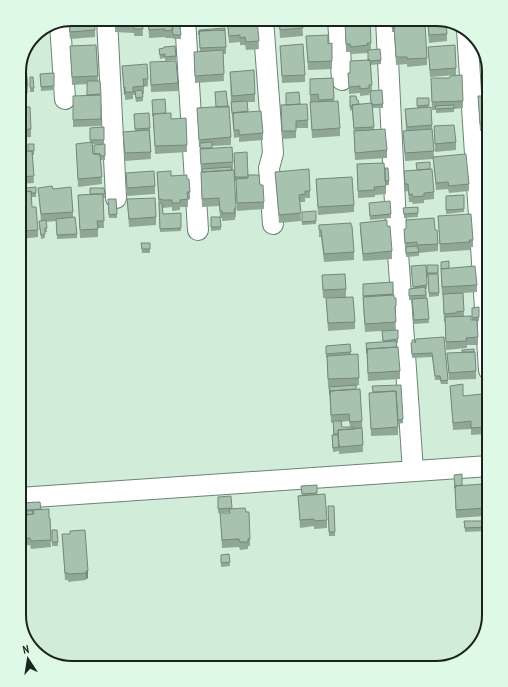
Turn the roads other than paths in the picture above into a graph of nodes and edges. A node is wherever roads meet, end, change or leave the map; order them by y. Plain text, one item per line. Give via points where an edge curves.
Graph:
1 (106, 26) edge
2 (185, 26) edge
3 (264, 26) edge
4 (338, 26) edge
5 (386, 26) edge
6 (60, 28) edge
7 (468, 38) edge
8 (342, 80) dead end
9 (65, 98) dead end
10 (116, 198) edge
11 (274, 224) dead end
12 (198, 230) dead end
13 (482, 262) edge
14 (482, 466) edge
15 (413, 471) junction
16 (26, 498) edge

1 - 10 street
2 - 12 street
3 - 11 street via 273,153 269,168
4 - 8 street
5 - 15 street via 396,224
6 - 9 street
7 - 13 street
14 - 15 street
15 - 16 street

